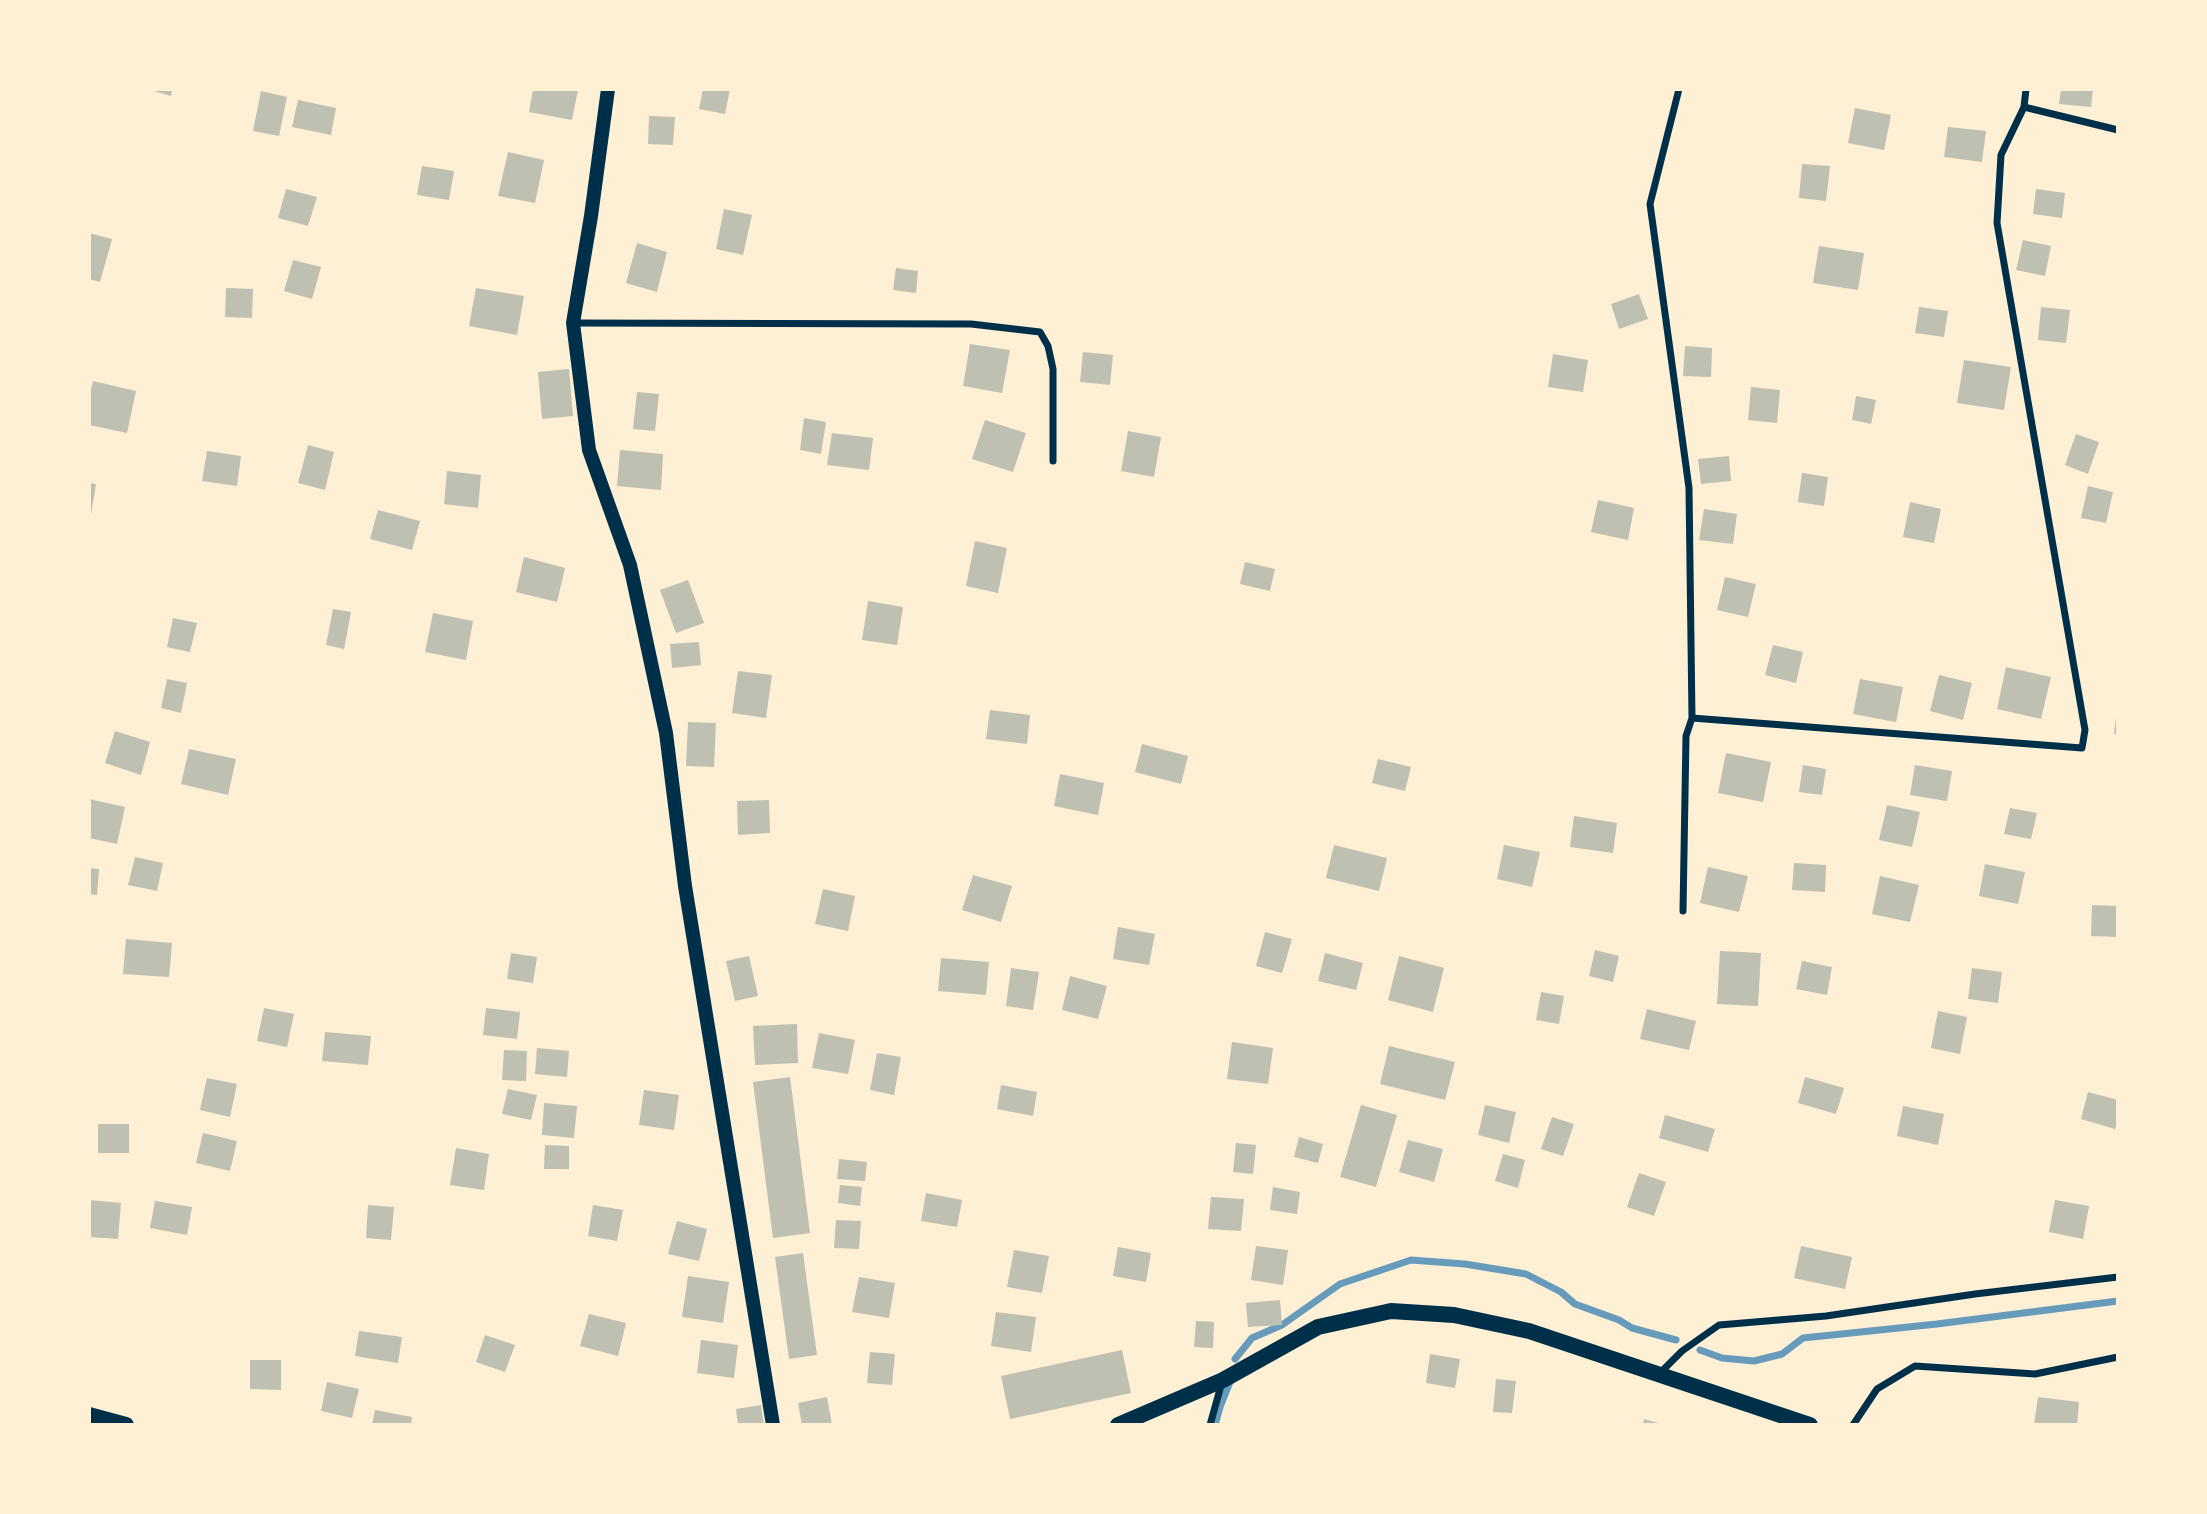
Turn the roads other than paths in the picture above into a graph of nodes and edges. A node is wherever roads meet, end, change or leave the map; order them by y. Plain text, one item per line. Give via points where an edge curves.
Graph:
1 (608, 89) edge
2 (1679, 89) edge
3 (2025, 89) edge
4 (2024, 107) junction
5 (2118, 130) edge
6 (573, 323) junction
7 (1053, 461) dead end
8 (1692, 718) junction
9 (1683, 911) dead end
10 (2118, 1277) edge
11 (2118, 1357) edge
12 (1659, 1374) junction
13 (1223, 1380) junction
14 (89, 1415) edge
15 (126, 1425) edge
16 (773, 1425) edge
17 (1118, 1425) edge
18 (1210, 1425) edge
19 (1810, 1425) edge
20 (1853, 1425) edge

1 - 6 main road
2 - 8 street via 1650,204 1689,488
3 - 4 street
4 - 5 street
4 - 8 street via 2001,155 1997,223 2085,730 2082,748
6 - 7 street via 971,324 1040,332 1053,369
6 - 16 main road via 589,450 630,565 666,733 685,886
8 - 9 street via 1686,736
10 - 12 street via 1826,1316 1719,1325
11 - 20 street via 2035,1374 1915,1366 1878,1389
12 - 13 main road via 1529,1331 1454,1315 1391,1311 1318,1327
12 - 19 main road
13 - 17 main road
13 - 18 street
14 - 15 main road

